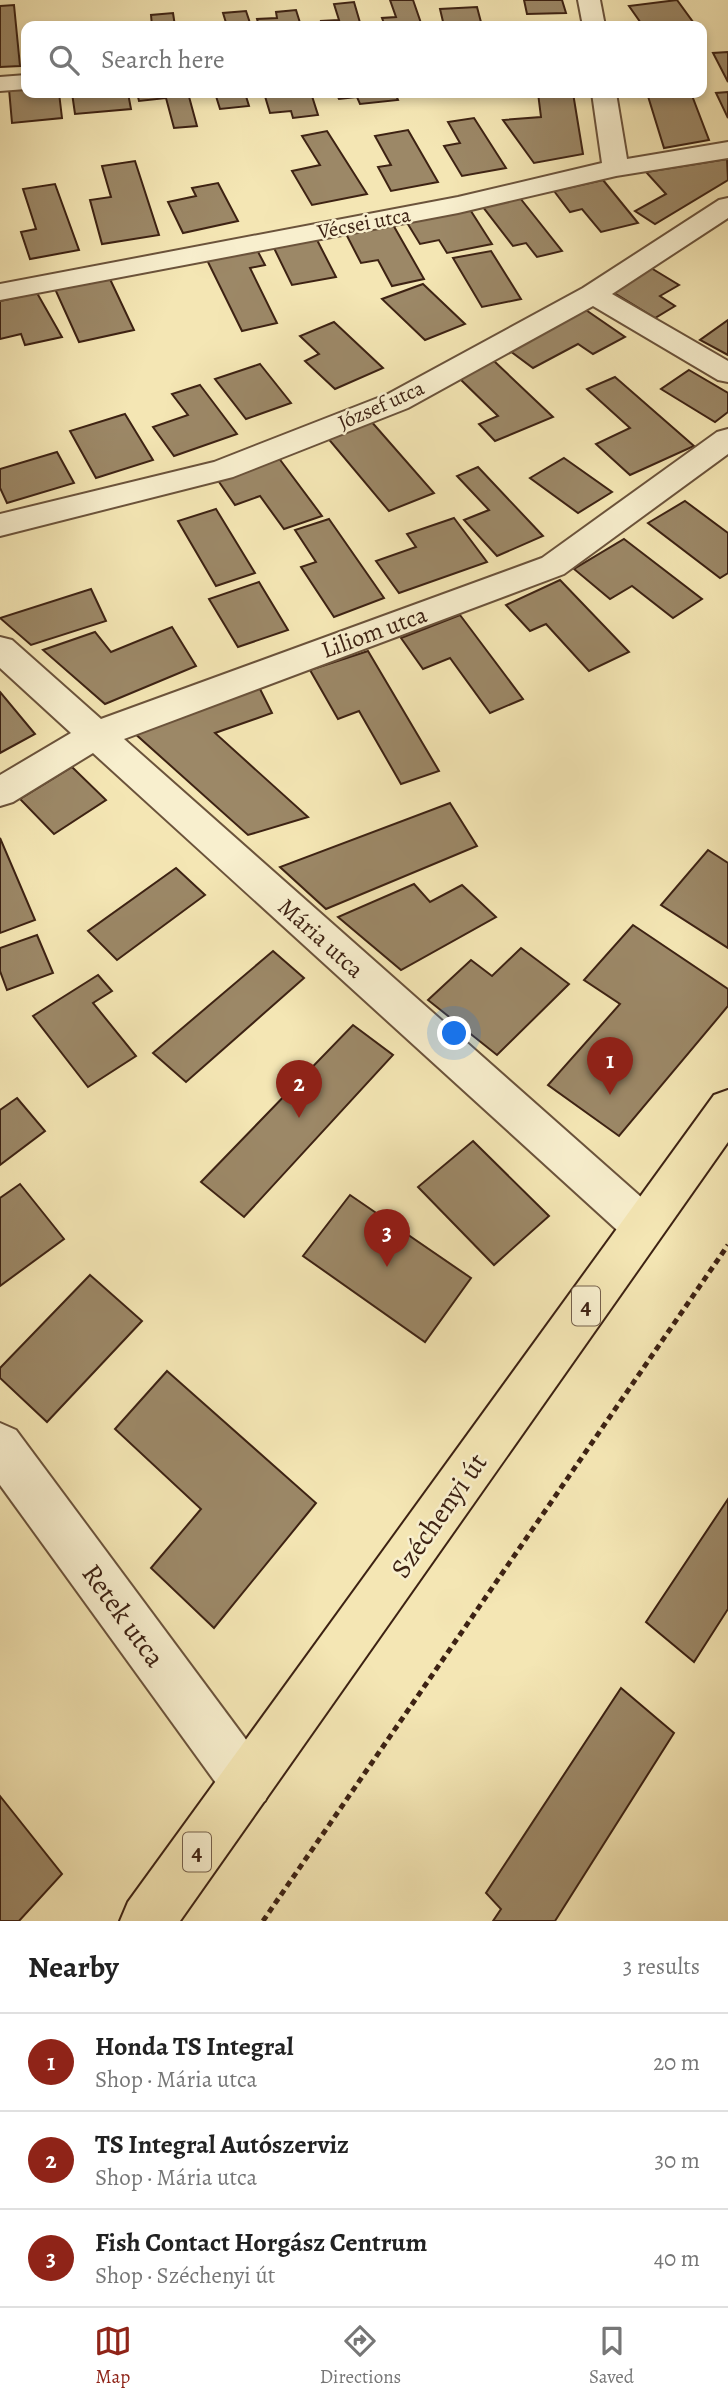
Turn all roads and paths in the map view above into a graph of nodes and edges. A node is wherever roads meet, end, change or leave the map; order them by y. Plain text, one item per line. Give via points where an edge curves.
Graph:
1 (589, 0) edge
2 (593, 21) edge
3 (21, 82) edge
4 (0, 84) edge
5 (605, 98) edge
6 (728, 150) edge
7 (616, 168) junction
8 (728, 206) edge
9 (0, 292) edge
10 (593, 294) junction
11 (728, 373) edge
12 (728, 439) edge
13 (0, 525) edge
14 (0, 649) edge
15 (94, 736) junction
16 (0, 792) edge
17 (728, 1108) edge
18 (643, 1226) junction
19 (728, 1245) edge
20 (0, 1446) edge
21 (247, 1783) junction
22 (147, 1921) edge
23 (263, 1921) edge

1 - 2 street
3 - 4 street
5 - 7 street
6 - 7 street, Vécsei utca
7 - 9 street, Vécsei utca via 458,205
8 - 10 street, József utca
10 - 11 street
10 - 13 street, József utca via 398,401 222,470
12 - 15 street, Liliom utca via 553,566
14 - 15 street, Mária utca
15 - 16 street, Liliom utca
15 - 18 street, Mária utca
17 - 18 main road, Széchenyi út / 4
18 - 21 main road, Széchenyi út / 4
19 - 23 path
20 - 21 street, Retek utca
21 - 22 main road, Széchenyi út / 4

